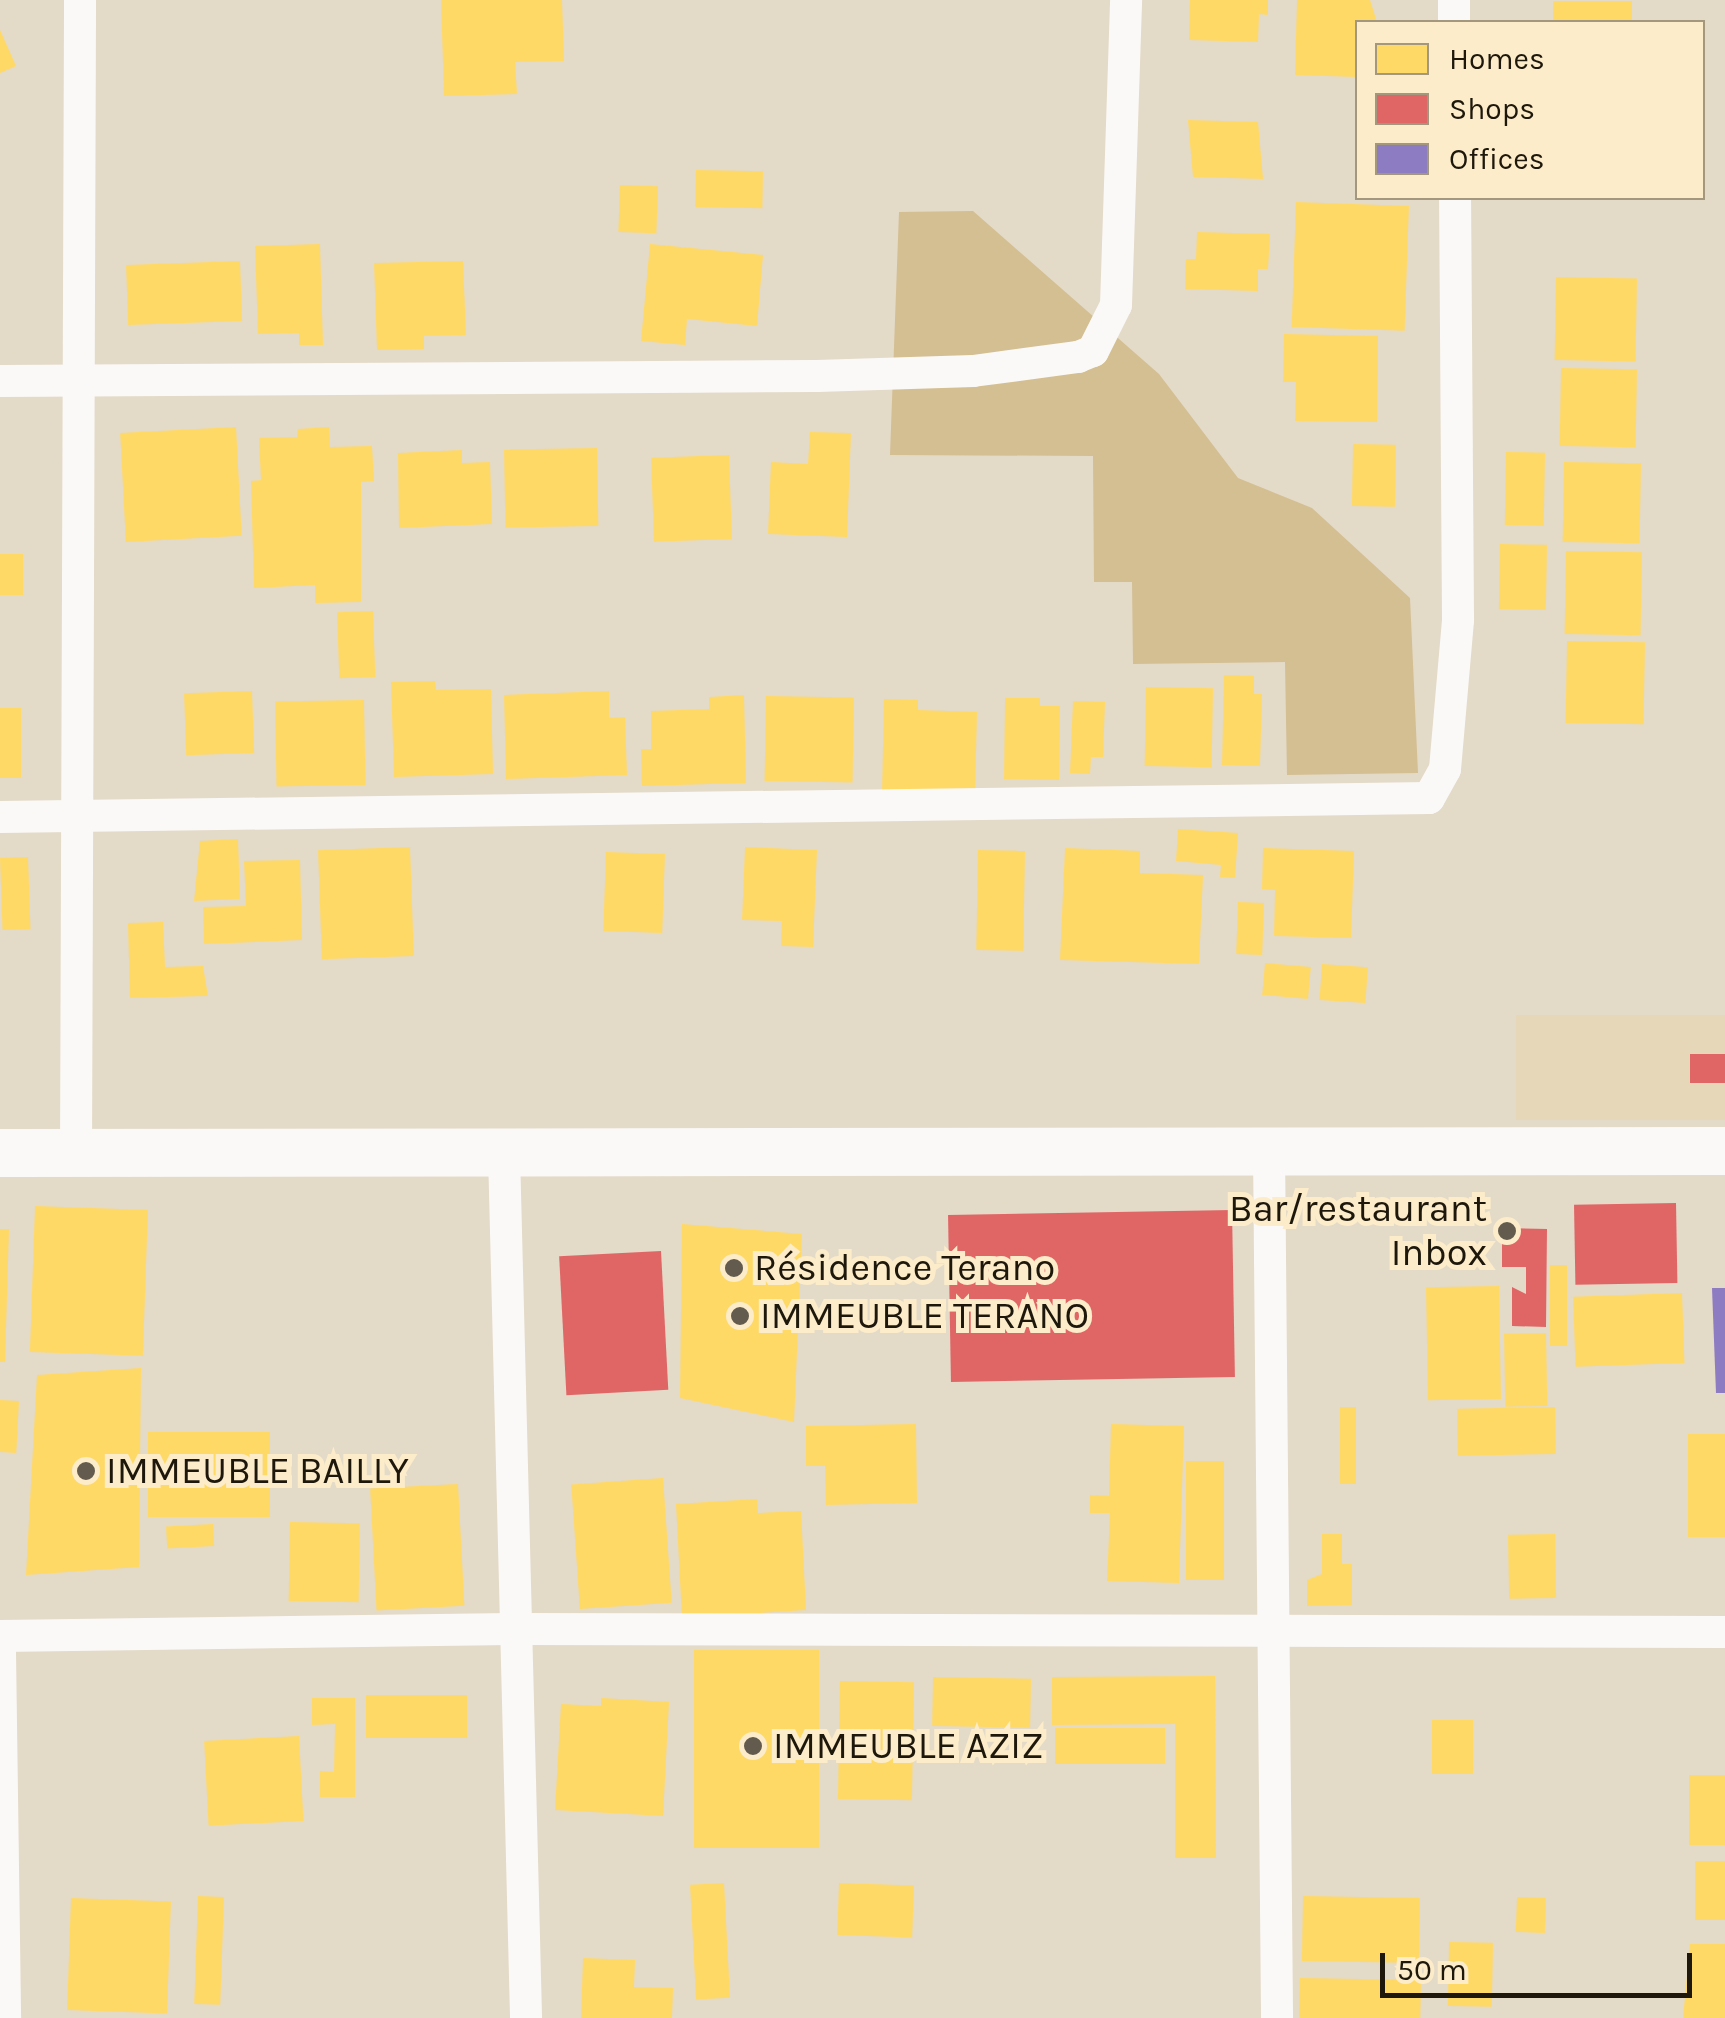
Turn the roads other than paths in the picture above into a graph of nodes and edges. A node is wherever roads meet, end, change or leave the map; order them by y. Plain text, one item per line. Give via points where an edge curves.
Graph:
1 (80, 0) edge
2 (1126, 0) edge
3 (1455, 200) edge
4 (80, 380) junction
5 (0, 381) edge
6 (0, 817) edge
7 (80, 818) junction
8 (1269, 1149) junction
9 (1725, 1151) edge
10 (0, 1153) edge
11 (504, 1153) junction
12 (76, 1154) junction
13 (513, 1629) junction
14 (1725, 1632) edge
15 (1274, 1635) junction
16 (0, 1636) edge
17 (0, 1652) edge
18 (5, 2018) edge
19 (526, 2018) edge
20 (1277, 2018) edge

1 - 4 street
2 - 4 street via 1116,305 1092,351 1078,357 974,371 817,376
3 - 7 street via 1458,620 1445,769 1429,798
4 - 5 street
4 - 7 street
6 - 7 street
7 - 12 street
8 - 9 street
8 - 11 street
8 - 15 street
10 - 12 street
11 - 12 street
11 - 13 street
13 - 15 street
13 - 16 street
13 - 19 street
14 - 15 street
15 - 20 street
17 - 18 street

